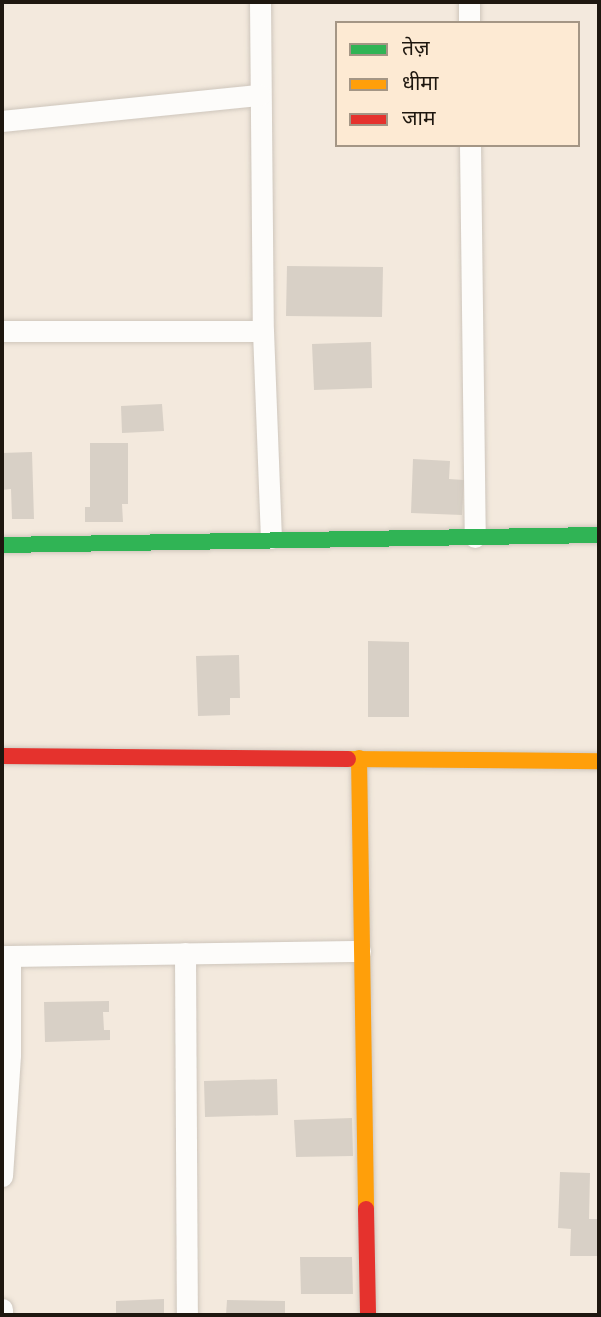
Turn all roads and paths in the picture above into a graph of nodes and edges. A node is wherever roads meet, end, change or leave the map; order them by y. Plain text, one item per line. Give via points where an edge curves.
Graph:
1 (260, 2) edge
2 (469, 2) edge
3 (469, 21) edge
4 (260, 95) junction
5 (2, 121) edge
6 (470, 147) edge
7 (2, 331) edge
8 (263, 331) junction
9 (599, 535) edge
10 (475, 537) junction
11 (271, 538) junction
12 (2, 545) edge
13 (2, 756) edge
14 (359, 758) junction
15 (599, 761) edge
16 (360, 951) junction
17 (185, 953) junction
18 (6, 956) edge
19 (3, 1148) edge
20 (2, 1176) edge
21 (2, 1309) edge
22 (2, 1315) edge
23 (187, 1315) edge
24 (368, 1315) edge

1 - 4 street
2 - 3 street
4 - 5 street
4 - 8 street
6 - 10 street
7 - 8 street
8 - 11 street
9 - 10 street
10 - 11 street
11 - 12 street
13 - 14 street
14 - 15 street
14 - 16 street
16 - 17 street
16 - 24 street
17 - 18 street
17 - 23 street
18 - 19 street via 10,1054
19 - 20 street
21 - 22 street

